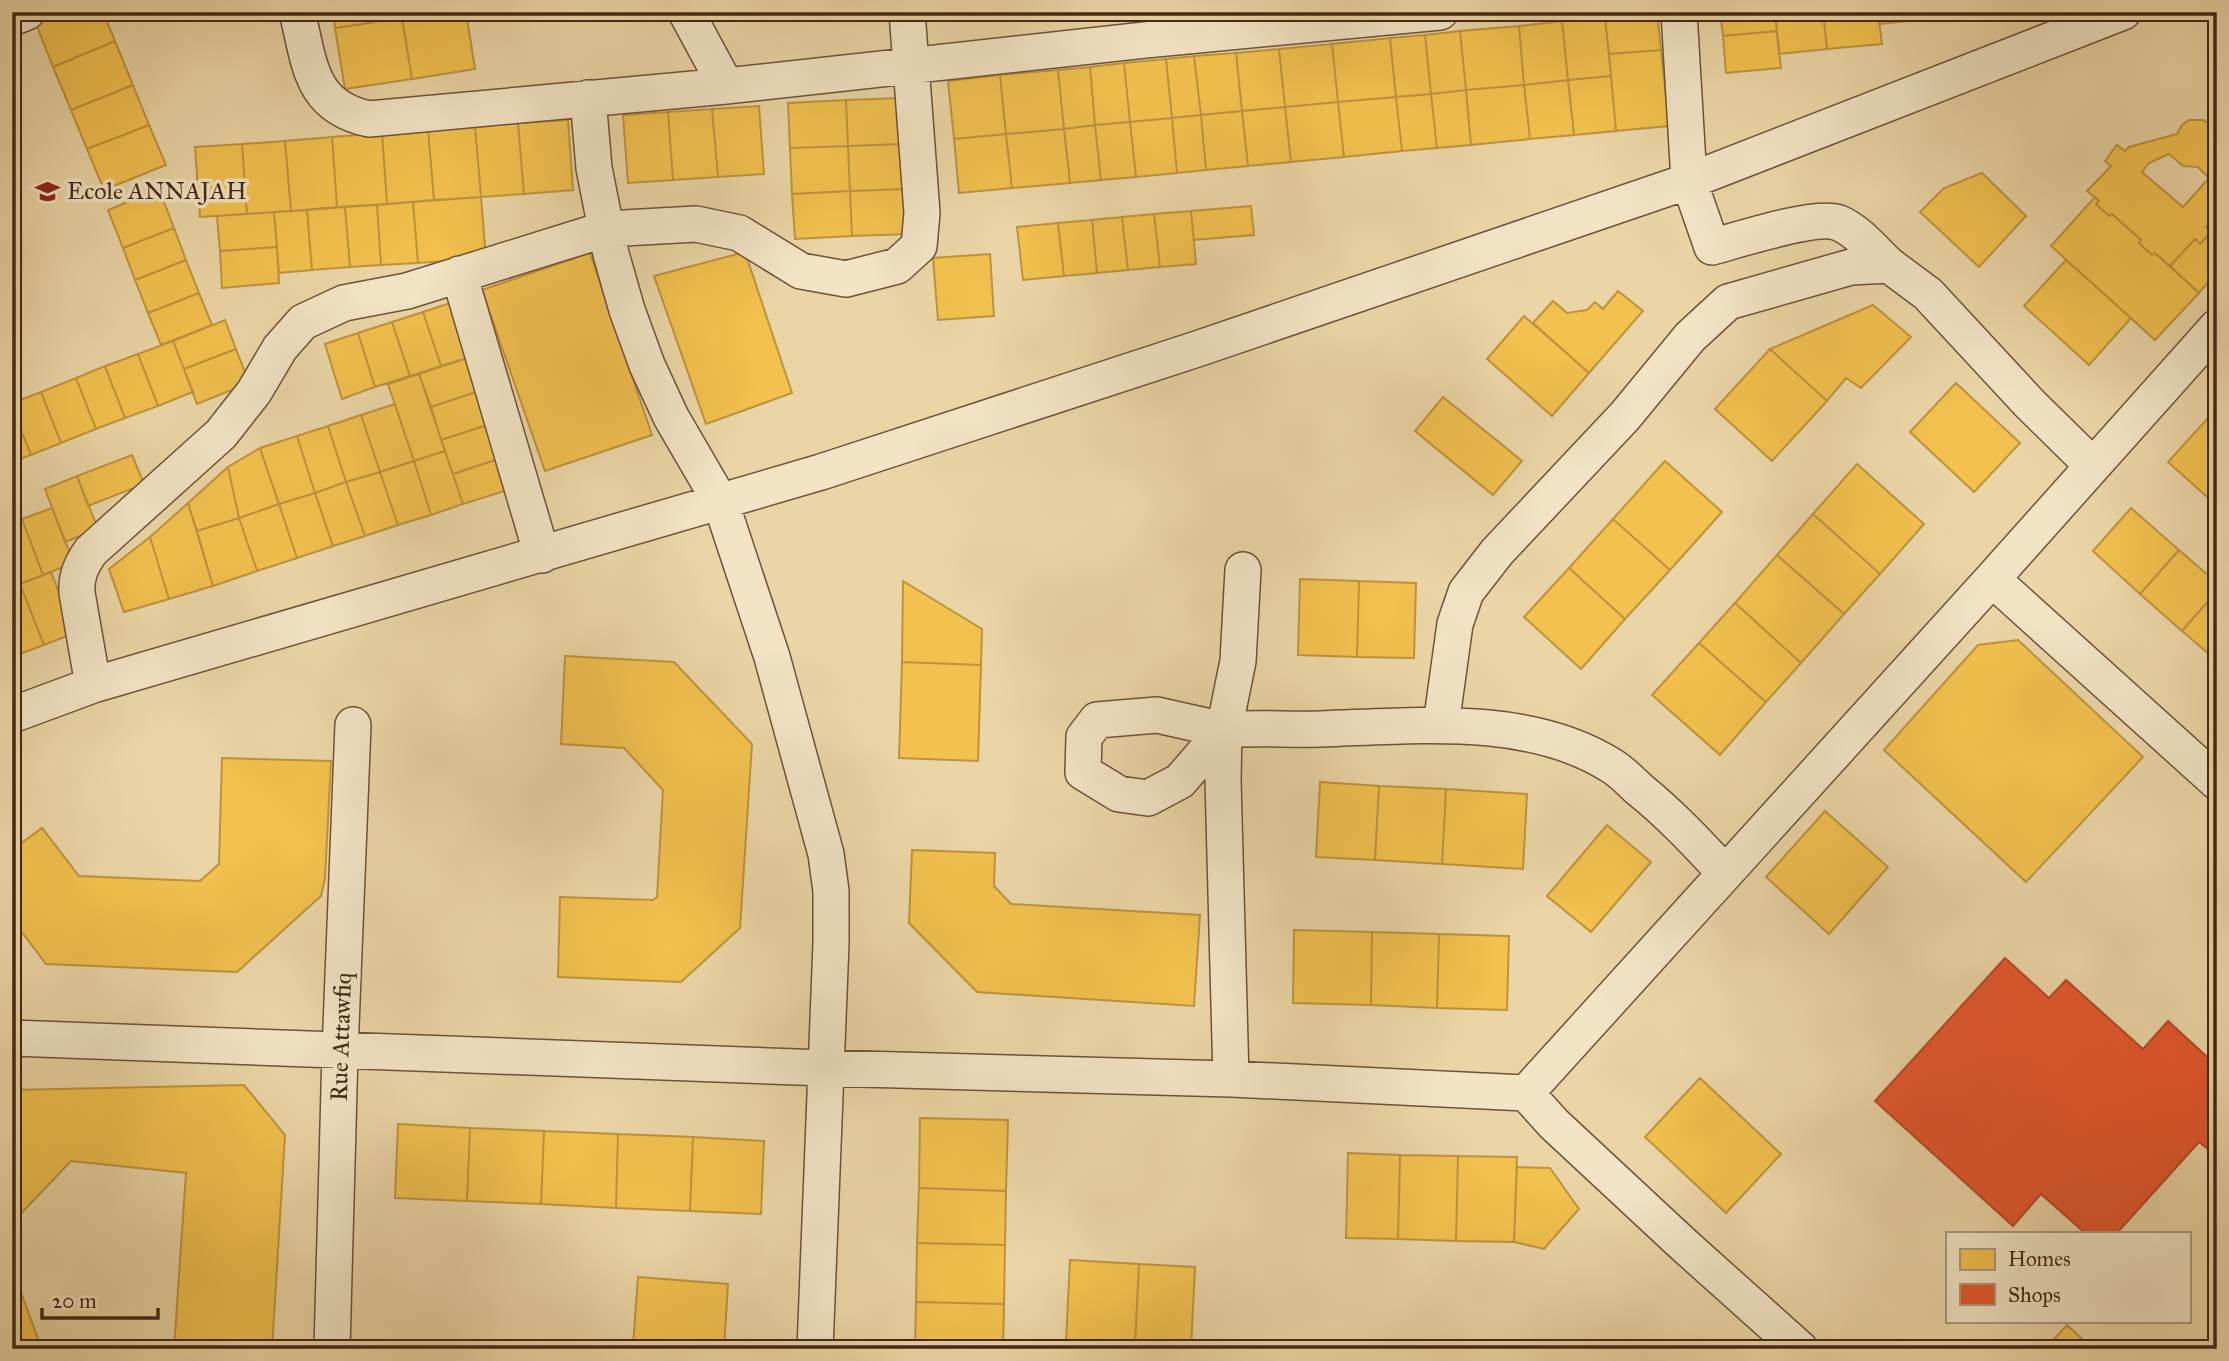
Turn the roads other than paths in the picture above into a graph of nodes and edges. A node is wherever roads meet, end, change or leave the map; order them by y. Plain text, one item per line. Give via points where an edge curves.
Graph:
1 (27, 12) edge
2 (297, 12) edge
3 (686, 12) edge
4 (907, 12) edge
5 (1440, 12) edge
6 (1679, 12) edge
7 (2123, 12) edge
8 (12, 18) edge
9 (1145, 26) edge
10 (912, 65) junction
11 (726, 86) junction
12 (588, 98) junction
13 (1689, 181) junction
14 (606, 229) junction
15 (1712, 247) junction
16 (1889, 265) junction
17 (459, 274) junction
18 (1728, 302) junction
19 (2217, 327) edge
20 (2092, 465) junction
21 (721, 502) junction
22 (542, 555) junction
23 (1243, 570) dead end
24 (1992, 579) junction
25 (93, 685) junction
26 (12, 715) edge
27 (354, 725) dead end
28 (1441, 725) junction
29 (1224, 730) junction
30 (2217, 782) edge
31 (1724, 872) junction
32 (12, 1038) edge
33 (340, 1052) junction
34 (825, 1068) junction
35 (1231, 1079) junction
36 (1526, 1093) junction
37 (332, 1349) edge
38 (815, 1349) edge
39 (1800, 1349) edge

1 - 8 street
2 - 12 street via 314,79 334,105 351,115 369,119
3 - 11 street
4 - 10 street
5 - 9 street
6 - 13 street
7 - 13 street
9 - 10 street
10 - 11 street
10 - 14 street via 922,213 919,246 897,266 846,279 801,271 739,233 696,224
11 - 12 street
12 - 14 street via 594,168
13 - 15 street
13 - 21 street via 1197,349
14 - 17 street
14 - 21 street via 647,365 671,417
15 - 16 street via 1820,220 1838,223
15 - 18 street
16 - 18 street via 1851,267
16 - 20 street via 1928,294
17 - 22 street
17 - 25 street via 344,303 303,322 221,434 90,551 76,582
18 - 28 street via 1690,337 1625,416 1496,552 1466,592 1455,624
19 - 20 street
20 - 24 street
21 - 22 street
21 - 34 street via 772,657 826,854 831,943
22 - 25 street
23 - 29 street via 1238,660
24 - 30 street
24 - 31 street
25 - 26 street
27 - 33 street, Rue Attawfiq
28 - 29 street
28 - 31 street via 1540,736 1612,766 1676,820
29 - 35 street
31 - 36 street
32 - 33 street
33 - 34 street
33 - 37 street, Rue Attawfiq
34 - 35 street
34 - 38 street
35 - 36 street
36 - 39 street via 1554,1124

